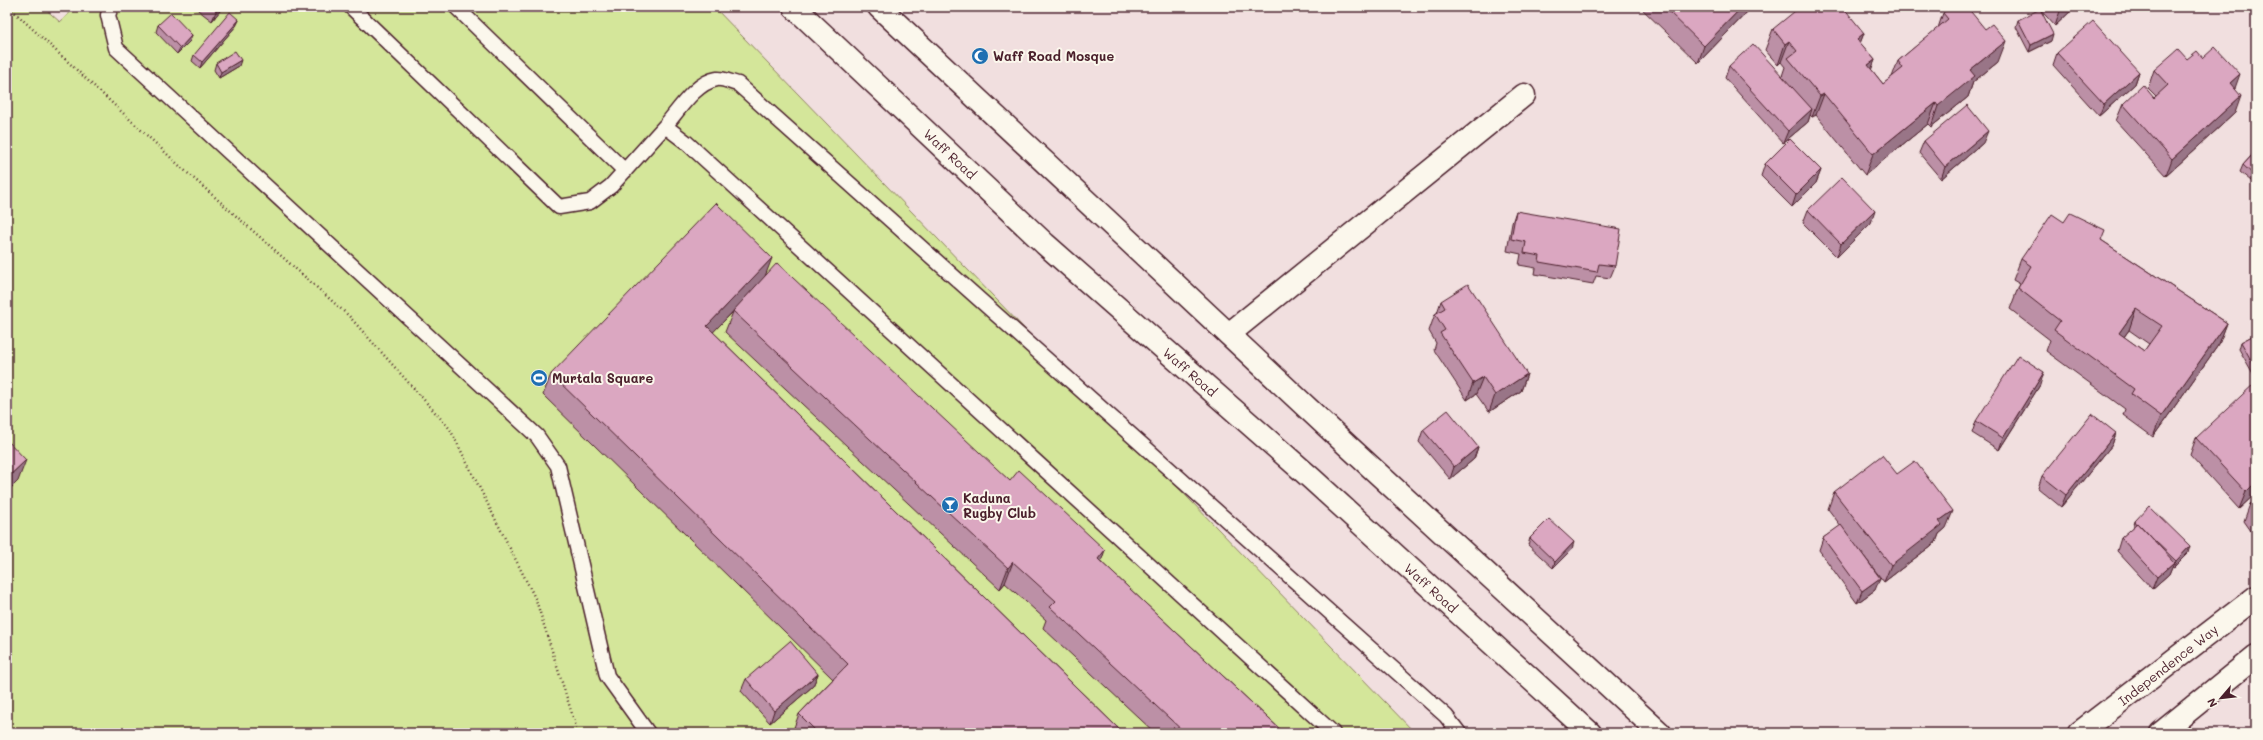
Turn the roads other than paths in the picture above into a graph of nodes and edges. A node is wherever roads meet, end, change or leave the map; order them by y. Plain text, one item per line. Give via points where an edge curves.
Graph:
1 (111, 7) edge
2 (351, 7) edge
3 (456, 7) edge
4 (794, 7) edge
5 (879, 7) edge
6 (1524, 95) dead end
7 (665, 126) junction
8 (625, 171) junction
9 (1229, 334) junction
10 (2256, 597) edge
11 (2256, 656) edge
12 (648, 733) edge
13 (1333, 733) edge
14 (1459, 733) edge
15 (1590, 733) edge
16 (1660, 733) edge
17 (2079, 733) edge
18 (2161, 733) edge

1 - 12 lane via 108,15 116,48 537,436 558,466 607,676
2 - 8 lane via 558,207 590,202
3 - 8 lane
4 - 15 street, Waff Road via 1045,244 1318,484
5 - 9 street
6 - 9 street
7 - 8 lane
7 - 13 lane via 686,142
7 - 14 lane via 705,83 718,79 738,84 1446,716
9 - 16 street
10 - 17 street, Independence Way
11 - 18 street

